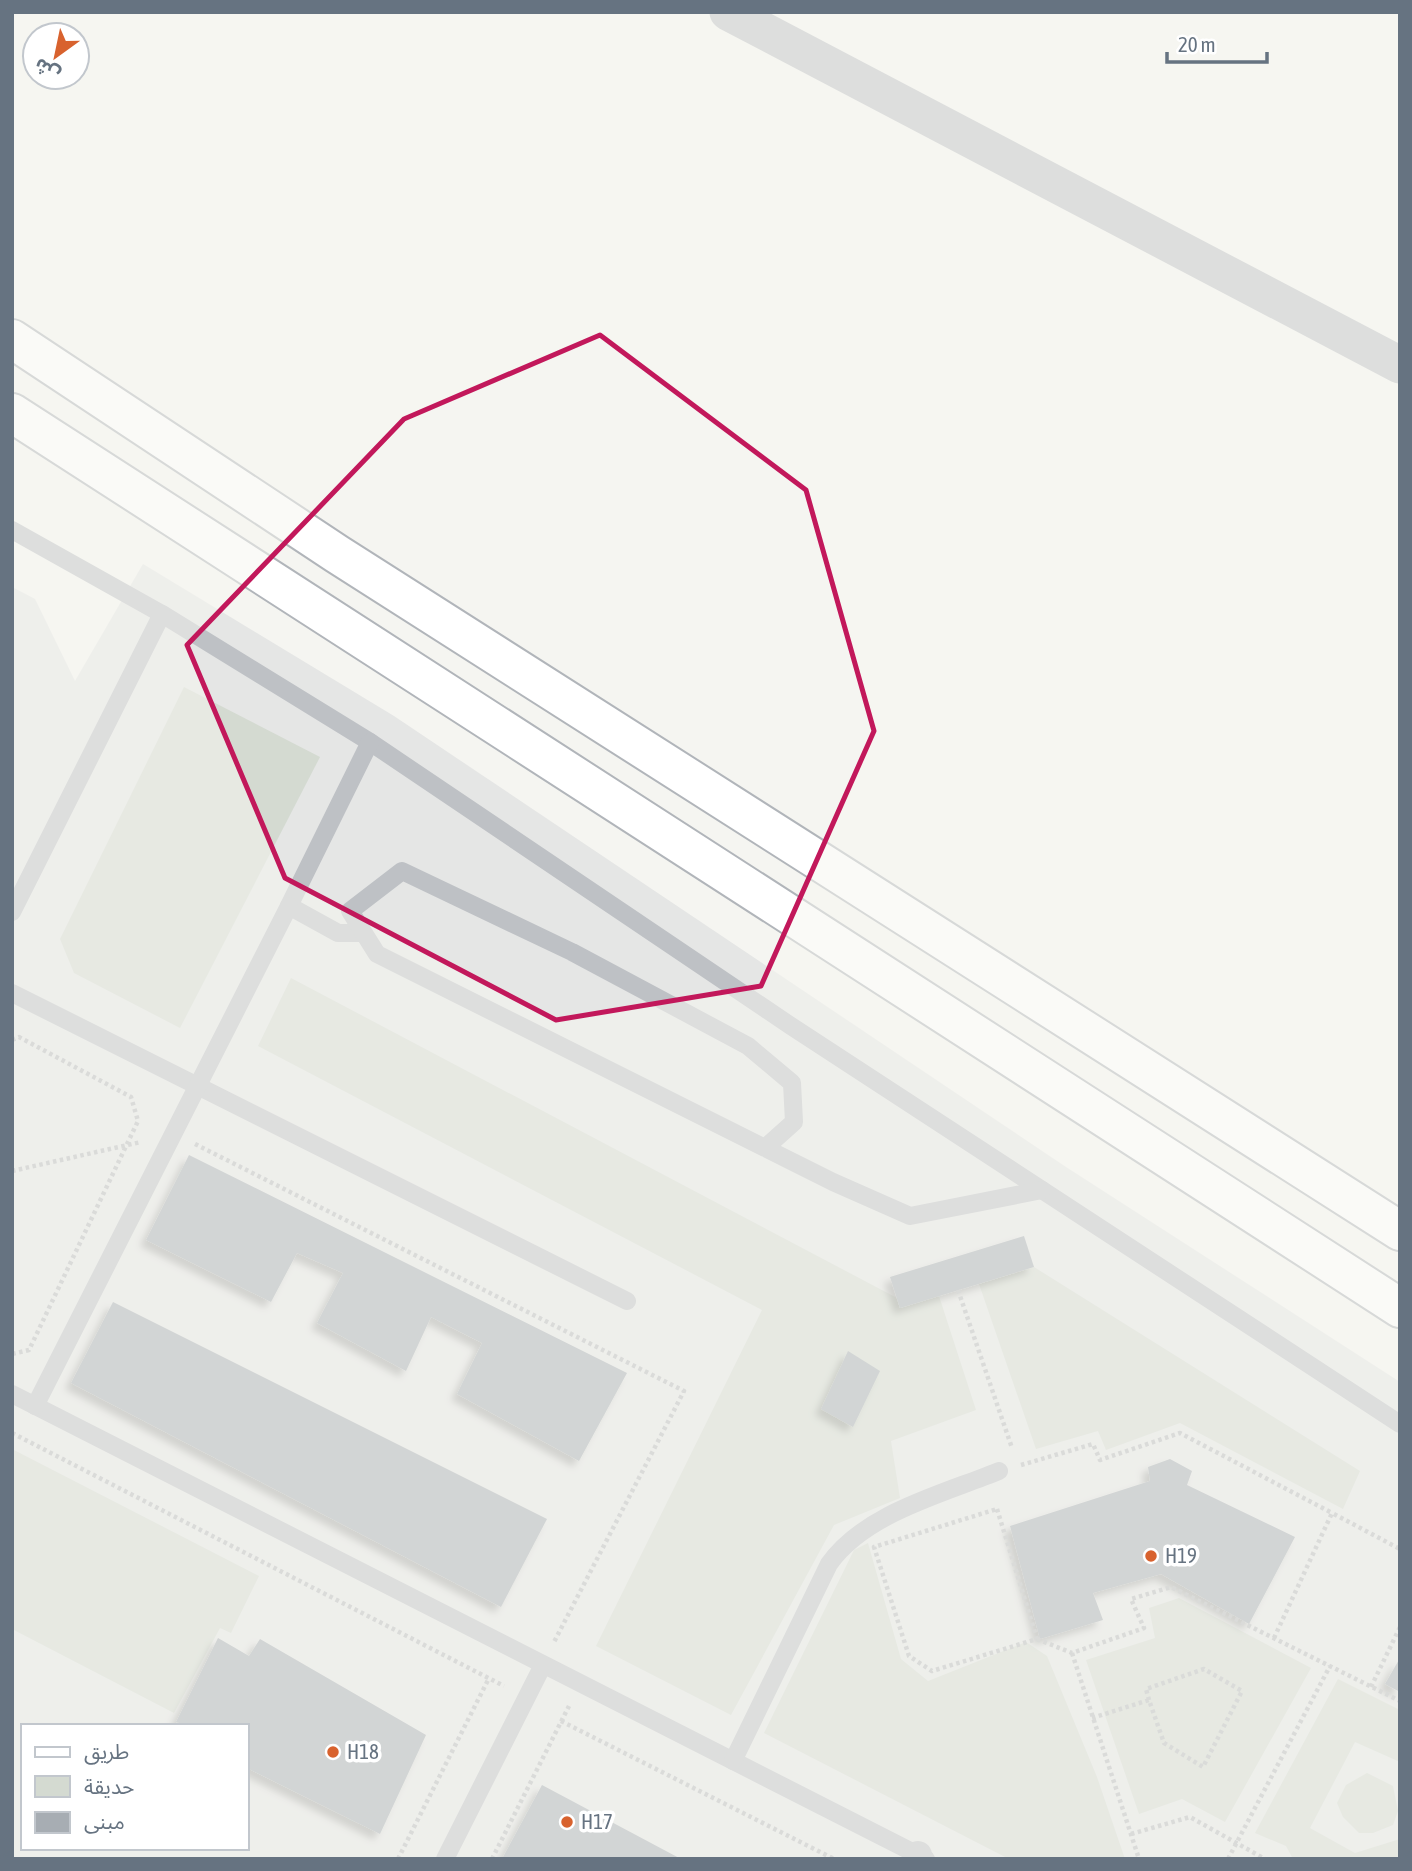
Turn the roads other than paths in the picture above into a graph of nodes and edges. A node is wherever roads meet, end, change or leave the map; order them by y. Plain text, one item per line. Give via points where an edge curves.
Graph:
1 (728, 12) edge
2 (12, 339) edge
3 (1400, 365) edge
4 (12, 413) edge
5 (12, 530) edge
6 (162, 614) junction
7 (370, 742) junction
8 (289, 906) junction
9 (12, 912) edge
10 (363, 933) junction
11 (12, 993) edge
12 (200, 1087) junction
13 (765, 1148) junction
14 (1042, 1190) junction
15 (1400, 1231) edge
16 (628, 1301) dead end
17 (1400, 1308) edge
18 (12, 1394) edge
19 (35, 1406) junction
20 (1400, 1424) edge
21 (999, 1471) road end
22 (543, 1665) junction
23 (733, 1761) junction
24 (920, 1857) edge
25 (445, 1859) edge

1 - 3 street
2 - 15 main road via 337,554
4 - 17 main road
5 - 6 lane
6 - 7 lane
6 - 9 lane
7 - 8 lane
7 - 14 lane
8 - 10 lane via 338,933
8 - 12 lane
10 - 13 lane via 377,954
10 - 13 lane via 350,911 402,872 572,952 748,1046 792,1083 794,1122
11 - 12 lane
12 - 16 lane
12 - 19 lane
13 - 14 lane via 910,1216
14 - 20 lane
18 - 19 lane
19 - 22 lane
21 - 23 lane via 871,1524 843,1546
22 - 23 lane
22 - 25 lane
23 - 24 lane

